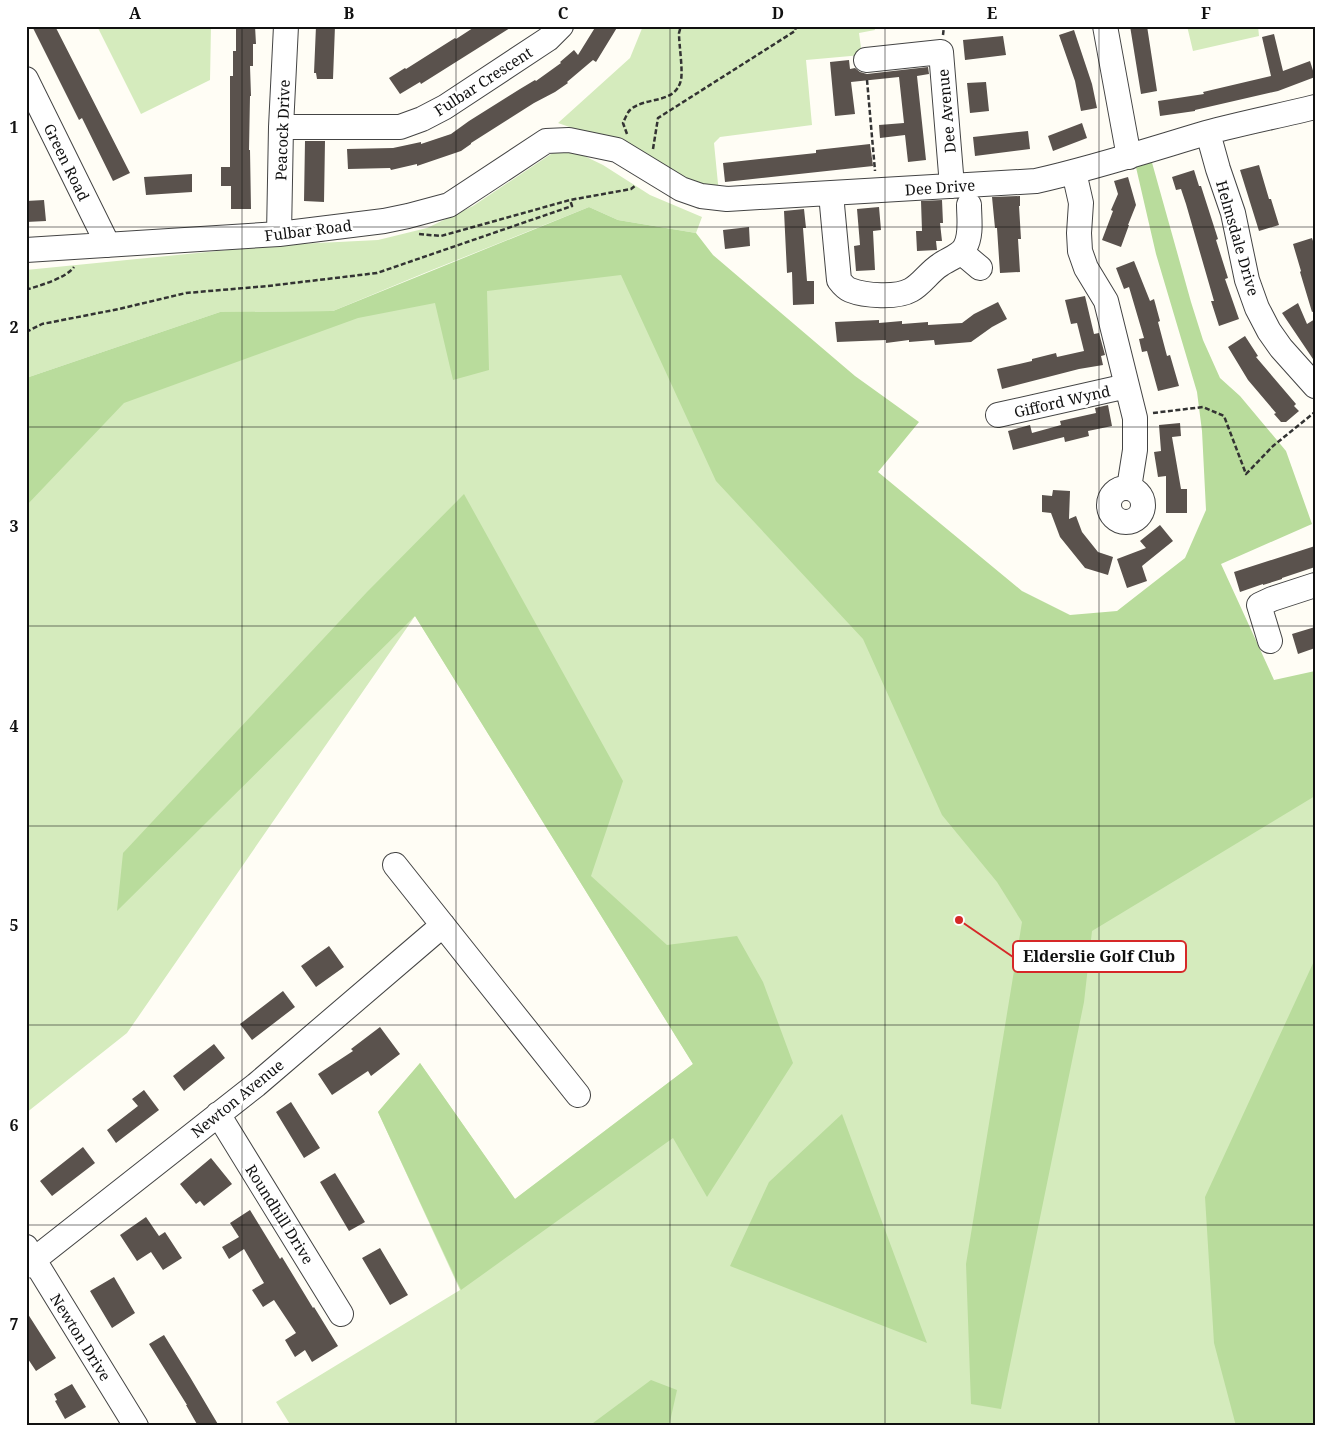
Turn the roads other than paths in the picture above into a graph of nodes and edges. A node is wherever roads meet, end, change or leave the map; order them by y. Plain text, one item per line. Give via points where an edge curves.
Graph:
1 (286, 26) edge
2 (561, 26) edge
3 (1106, 26) edge
4 (866, 60) road end
5 (26, 79) edge
6 (1315, 107) edge
7 (281, 127) junction
8 (1208, 133) junction
9 (569, 140) joint
10 (1130, 157) junction
11 (1074, 172) junction
12 (952, 186) junction
13 (831, 194) junction
14 (969, 205) dead end
15 (279, 234) junction
16 (108, 246) junction
17 (26, 250) edge
18 (961, 252) junction
19 (980, 268) dead end
20 (1127, 386) junction
21 (1315, 386) edge
22 (998, 415) dead end
23 (1129, 488) dead end
24 (1315, 585) edge
25 (1270, 641) dead end
26 (395, 865) dead end
27 (443, 925) junction
28 (578, 1095) dead end
29 (218, 1114) junction
30 (29, 1258) edge
31 (341, 1314) dead end
32 (136, 1426) edge

1 - 7 street, Peacock Drive
2 - 7 street, Fulbar Crescent via 548,39 445,108 400,127
3 - 10 street
4 - 12 street, Dee Avenue via 941,52
5 - 16 street, Green Road
6 - 8 street, Dee Drive
7 - 15 street, Peacock Drive
8 - 10 street, Dee Drive
8 - 21 street, Helmsdale Drive via 1233,213 1247,280 1257,308 1281,348
9 - 13 street, Dee Drive via 617,150 681,189 701,196 727,199
9 - 15 street, Fulbar Road via 546,141 449,205 384,221
10 - 11 street, Dee Drive
11 - 12 street, Dee Drive via 1036,181
11 - 20 street, Gifford Wynd via 1080,203 1080,251 1086,268 1106,301
12 - 13 street, Dee Drive
13 - 18 street via 839,280 850,290 900,294 911,290 934,269
14 - 18 street via 969,236
15 - 16 street, Fulbar Road
16 - 17 street, Fulbar Road
18 - 19 street
20 - 22 street, Gifford Wynd
20 - 23 street, Gifford Wynd via 1135,418 1135,450
24 - 25 street via 1259,606
26 - 27 street
27 - 28 street
27 - 29 street, Newton Avenue
29 - 30 street, Newton Avenue
29 - 31 street, Roundhill Drive
30 - 32 street, Newton Drive

